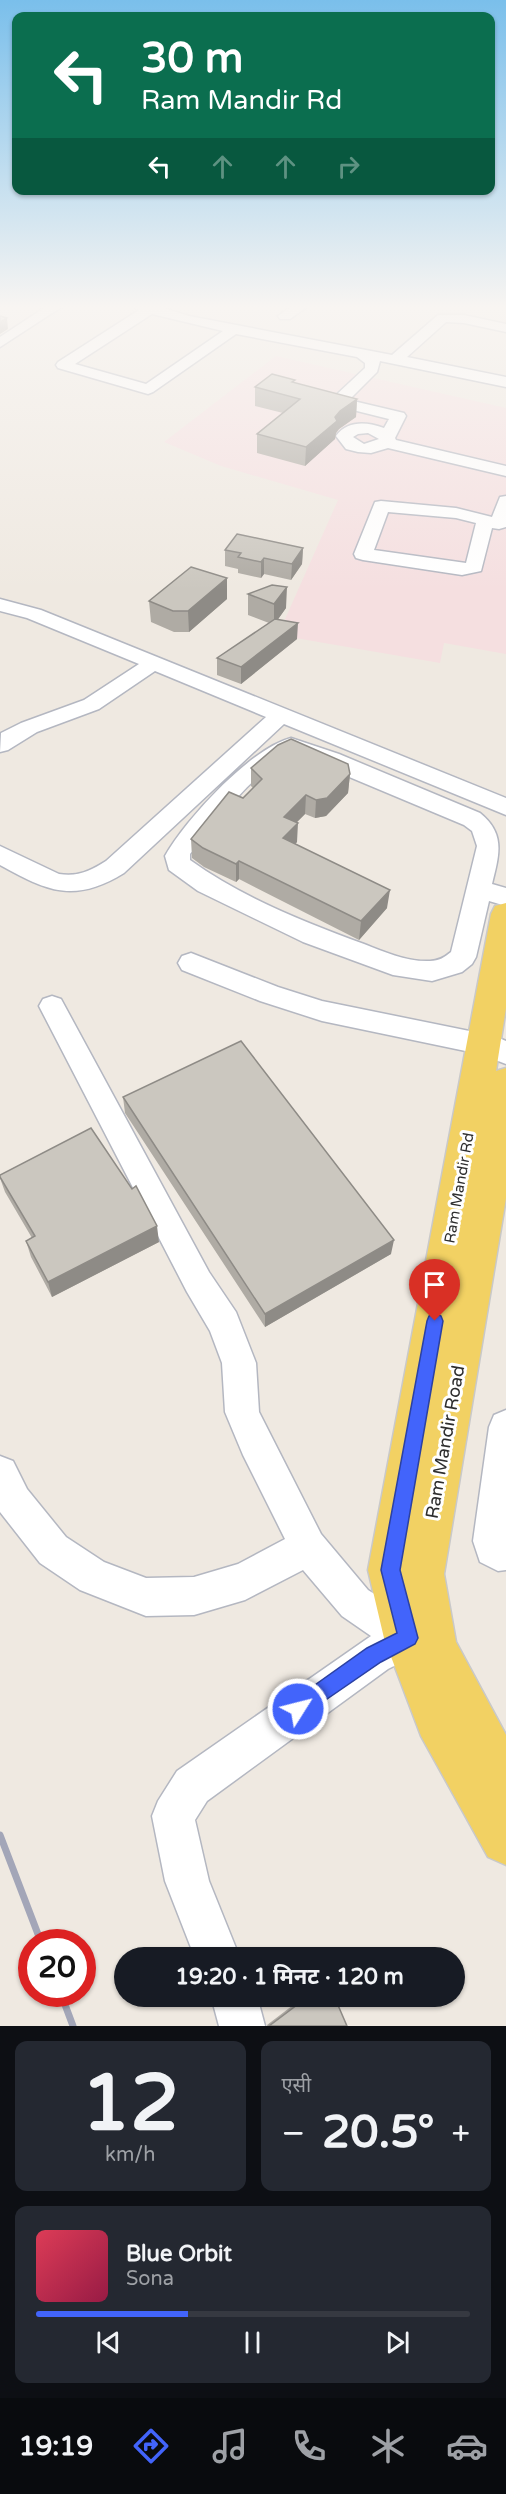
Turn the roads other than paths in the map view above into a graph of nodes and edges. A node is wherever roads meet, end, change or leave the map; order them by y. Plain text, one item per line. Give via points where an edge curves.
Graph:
1 (332, 401) edge
2 (338, 402) joint
3 (506, 471) edge
4 (506, 501) edge
5 (485, 521) junction
6 (0, 605) edge
7 (153, 663) junction
8 (280, 715) junction
9 (0, 745) edge
10 (506, 807) edge
11 (0, 854) edge
12 (506, 897) edge
13 (493, 902) edge
14 (191, 963) dead end
15 (52, 1006) dead end
16 (495, 1048) edge
17 (506, 1082) edge
18 (482, 1215) edge
19 (506, 1427) edge
20 (0, 1474) edge
21 (308, 1548) junction
22 (506, 1551) edge
23 (408, 1638) junction
24 (438, 1719) joint
25 (498, 1780) edge
26 (506, 1839) edge
27 (214, 1947) edge
28 (237, 2007) edge
29 (242, 2026) edge

1 - 2 street
2 - 3 street via 398,416 387,440
4 - 5 street via 500,524
5 - 5 street via 456,513 381,506 363,555 462,569 474,567
6 - 7 street via 34,614
7 - 8 street
7 - 9 street via 112,694 33,725
8 - 10 street
8 - 11 street via 101,877 81,884 59,884
12 - 13 street
13 - 13 street via 488,835 483,827 353,768 291,746 276,750 231,792 177,856 178,864 207,885 312,935 402,968 432,971 453,965 463,957
13 - 16 main road, Ram Mandir Rd
14 - 16 street via 322,1011
15 - 21 street via 198,1282 224,1323 239,1363 242,1412
16 - 18 main road, Ram Mandir Rd
17 - 18 main road, Ram Mandir Road
18 - 23 main road, Ram Mandir Rd via 391,1570
18 - 25 main road, Ram Mandir Road via 421,1574 433,1648
19 - 22 street via 491,1540 493,1549
20 - 21 street via 14,1502 53,1550 93,1577 146,1597 194,1596 245,1581
21 - 23 street via 355,1603
23 - 24 main road, Ram Mandir Rd
23 - 27 street via 374,1655 192,1786 173,1816 187,1881
24 - 25 main road, Ram Mandir Road
25 - 26 main road, Ram Mandir Road
28 - 29 street

